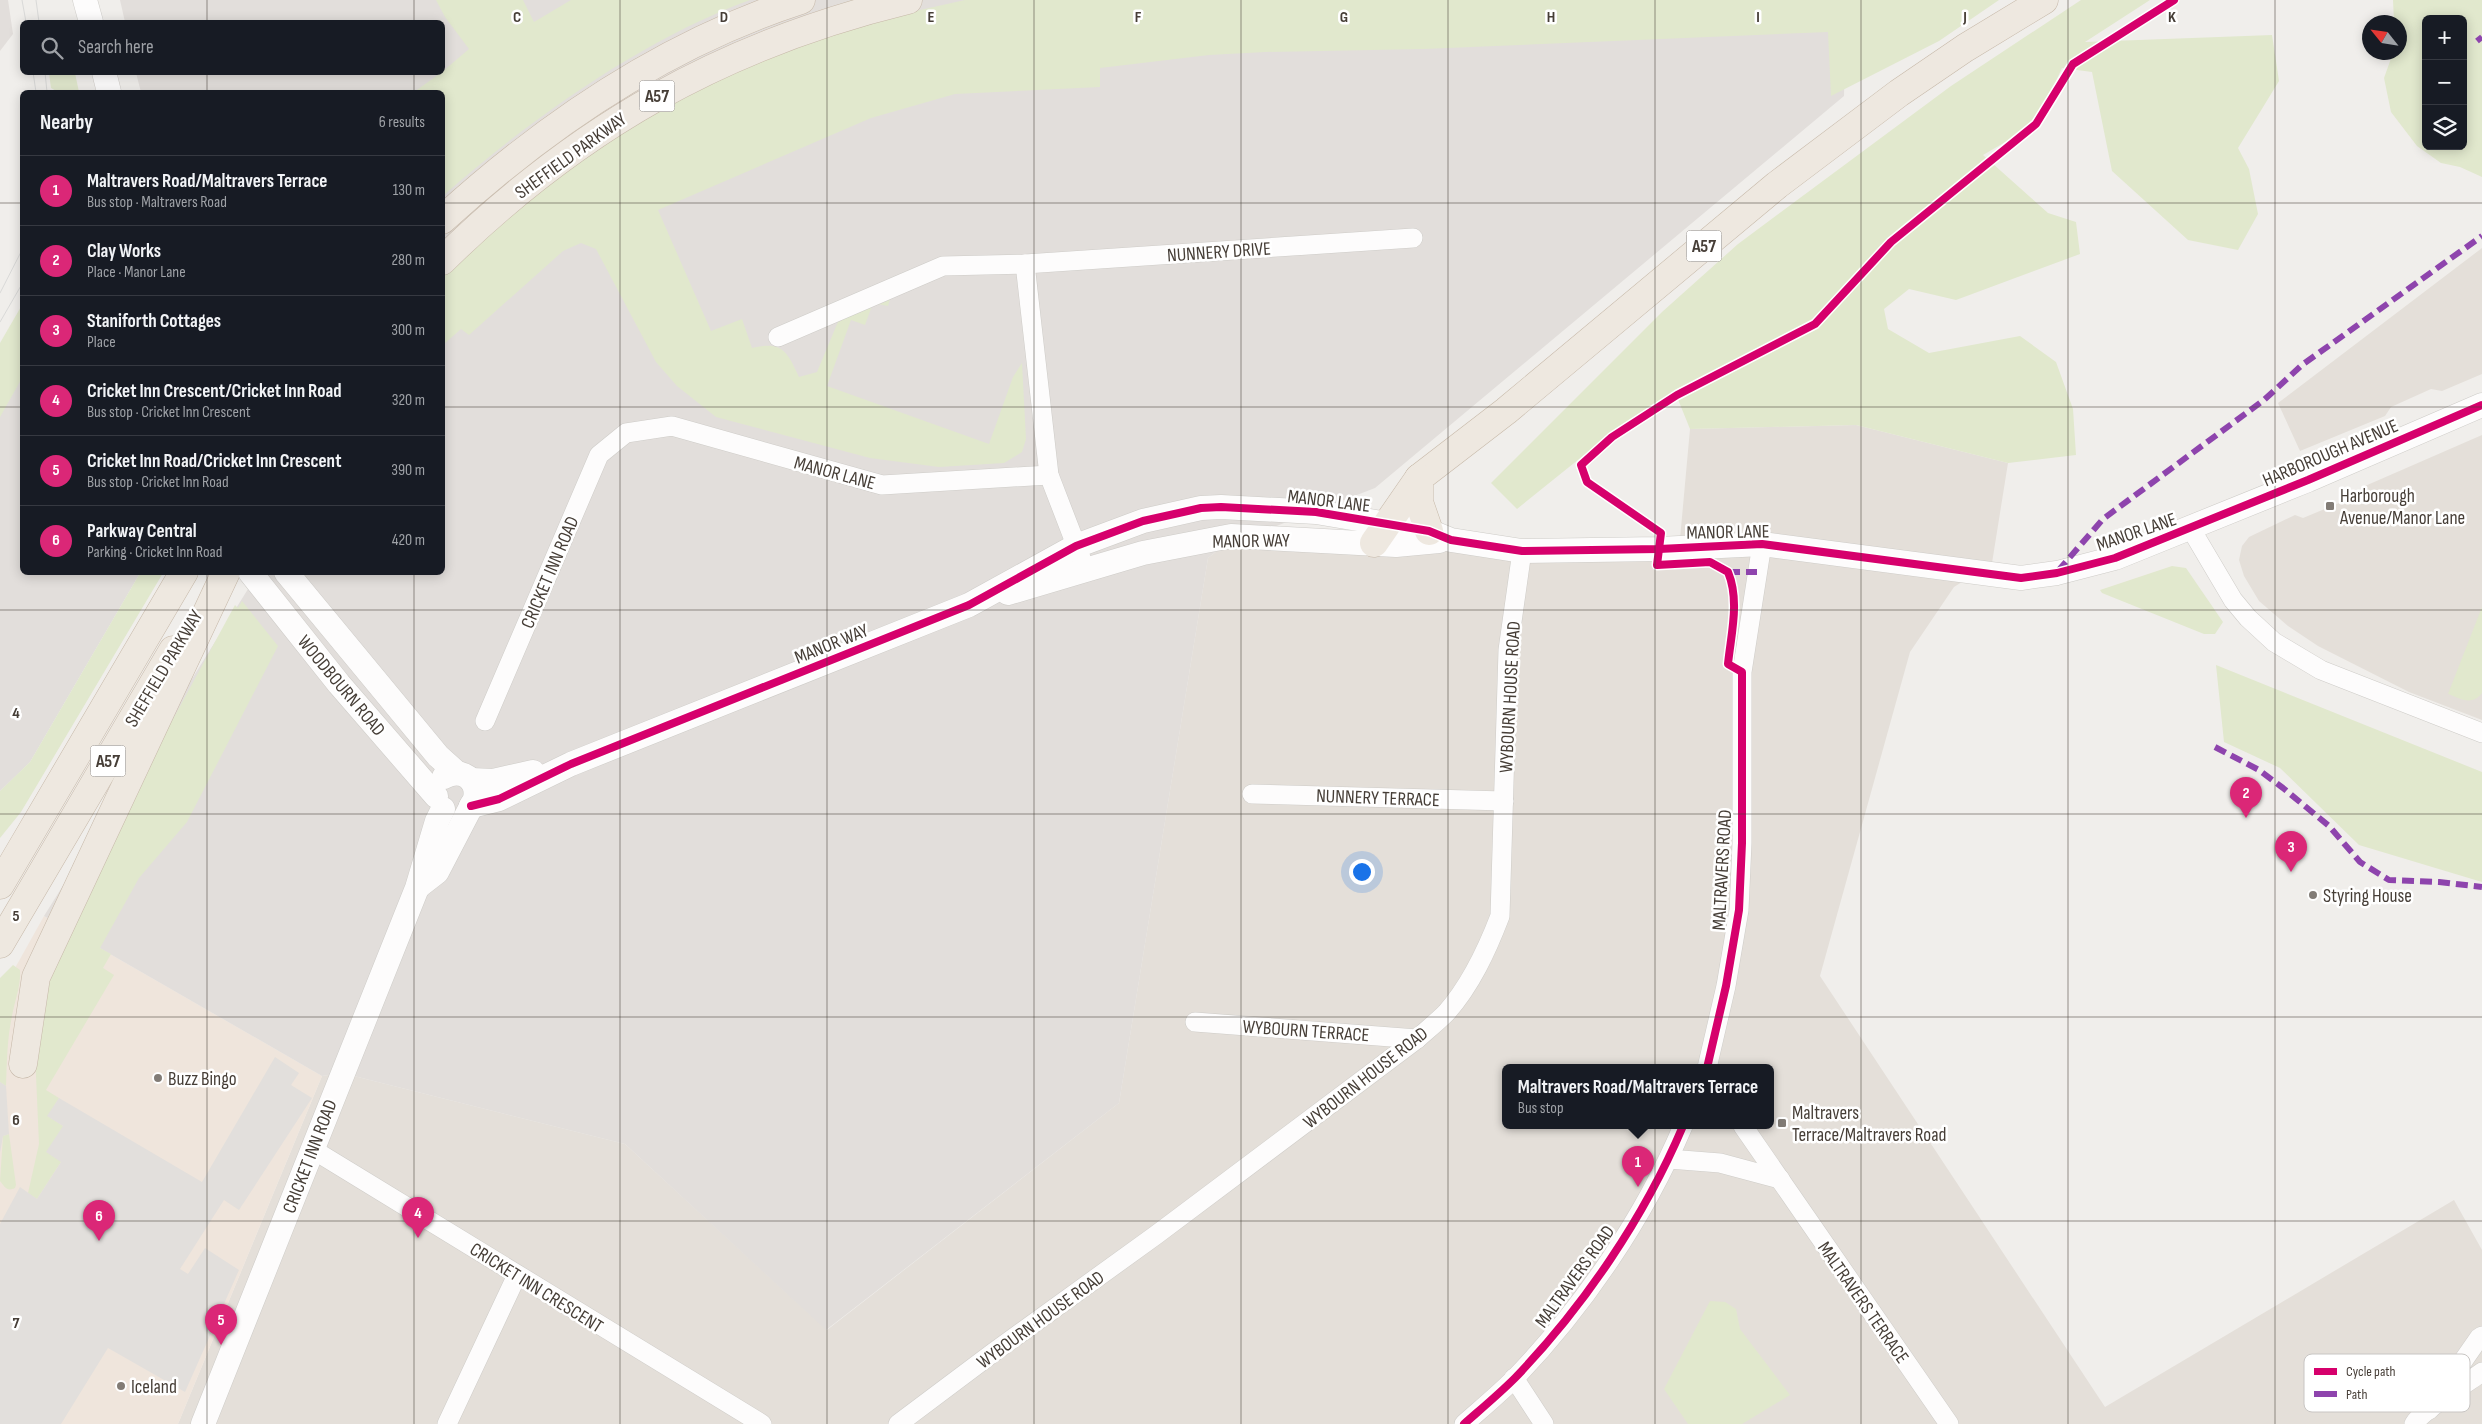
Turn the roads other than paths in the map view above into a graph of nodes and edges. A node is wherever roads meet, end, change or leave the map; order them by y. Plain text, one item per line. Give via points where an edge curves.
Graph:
1 (85, 0) edge
2 (802, 0) edge
3 (908, 0) edge
4 (2044, 0) edge
5 (90, 20) edge
6 (105, 75) edge
7 (108, 90) edge
8 (445, 217) edge
9 (1413, 238) dead end
10 (445, 258) edge
11 (1025, 264) junction
12 (778, 337) dead end
13 (2482, 405) edge
14 (626, 433) joint
15 (1049, 475) junction
16 (1419, 478) junction
17 (1201, 508) joint
18 (2191, 528) junction
19 (1380, 534) junction
20 (1440, 535) junction
21 (1762, 544) junction
22 (1076, 546) junction
23 (1522, 551) junction
24 (1088, 571) junction
25 (182, 575) edge
26 (252, 575) edge
27 (288, 575) edge
28 (220, 577) edge
29 (968, 605) junction
30 (323, 617) junction
31 (301, 637) junction
32 (485, 721) dead end
33 (2482, 733) edge
34 (571, 764) junction
35 (464, 776) junction
36 (1252, 794) dead end
37 (1504, 800) junction
38 (440, 802) junction
39 (470, 808) junction
40 (0, 885) edge
41 (417, 888) junction
42 (0, 944) edge
43 (1195, 1022) dead end
44 (1417, 1039) junction
45 (23, 1064) dead end
46 (1708, 1064) edge
47 (1682, 1129) edge
48 (1745, 1129) edge
49 (312, 1149) junction
50 (1669, 1159) junction
51 (1780, 1179) junction
52 (517, 1275) junction
53 (2482, 1336) edge
54 (2467, 1354) edge
55 (2482, 1372) edge
56 (1514, 1378) junction
57 (2470, 1381) edge
58 (2425, 1412) edge
59 (202, 1424) edge
60 (447, 1424) edge
61 (762, 1424) edge
62 (898, 1424) edge
63 (1464, 1424) edge
64 (1544, 1424) edge
65 (1948, 1424) edge
66 (2414, 1424) edge

1 - 5 street
2 - 8 highway, SHEFFIELD PARKWAY / A57 via 710,35 593,100 520,152
3 - 10 highway, SHEFFIELD PARKWAY / A57 via 784,37 713,67 643,104 585,141 513,195
4 - 16 highway, A57 via 1899,93 1777,185 1506,411
6 - 7 street
9 - 11 street, NUNNERY DRIVE
11 - 12 street, NUNNERY DRIVE via 943,266
11 - 15 street
13 - 18 street, HARBOROUGH AVENUE
14 - 15 street, MANOR LANE via 672,426 882,485
14 - 32 street, CRICKET INN ROAD via 599,455
15 - 22 street
16 - 19 highway, A57
16 - 20 highway via 1419,502
17 - 19 street, MANOR LANE via 1316,512
17 - 22 street, MANOR WAY via 1144,521
18 - 21 street, MANOR LANE via 2115,558 2021,578
18 - 33 street, MANOR LANE via 2233,600 2274,642 2321,670
19 - 20 street, MANOR LANE
19 - 24 street, MANOR WAY via 1231,536 1143,553
20 - 23 street, MANOR LANE
21 - 23 street, MANOR LANE
21 - 46 street, MALTRAVERS ROAD via 1742,672 1739,910
22 - 24 street
22 - 29 street, MANOR WAY
23 - 37 street, WYBOURN HOUSE ROAD via 1508,650
24 - 29 street, MANOR WAY
25 - 40 highway, SHEFFIELD PARKWAY / A57
26 - 31 street, WOODBOURN ROAD
27 - 30 street, WOODBOURN ROAD
28 - 42 highway, SHEFFIELD PARKWAY / A57
28 - 45 highway via 36,977
29 - 34 street, MANOR WAY
30 - 31 street
30 - 35 street, WOODBOURN ROAD via 438,756
31 - 38 street, WOODBOURN ROAD
34 - 35 street, MANOR WAY via 493,781
34 - 39 street, MANOR WAY via 499,799
35 - 38 street via 448,774 441,780 437,786
35 - 39 street via 476,787
36 - 37 street, NUNNERY TERRACE
37 - 44 street, WYBOURN HOUSE ROAD via 1500,916 1486,951 1468,982 1446,1013
38 - 39 street, MANOR WAY via 454,814
38 - 41 street, CRICKET INN ROAD
39 - 41 street, CRICKET INN ROAD via 437,872
41 - 49 street, CRICKET INN ROAD
43 - 44 street, WYBOURN TERRACE
44 - 62 street, WYBOURN HOUSE ROAD
47 - 50 street, MALTRAVERS ROAD
48 - 51 street, MALTRAVERS TERRACE
49 - 52 street, CRICKET INN CRESCENT
49 - 59 street, CRICKET INN ROAD via 234,1351
50 - 51 street via 1720,1163
50 - 56 street, MALTRAVERS ROAD via 1624,1236 1570,1314
51 - 65 street, MALTRAVERS TERRACE
52 - 60 street
52 - 61 street, CRICKET INN CRESCENT
53 - 54 street
55 - 57 street
56 - 63 street, MALTRAVERS ROAD
56 - 64 street
58 - 66 street

